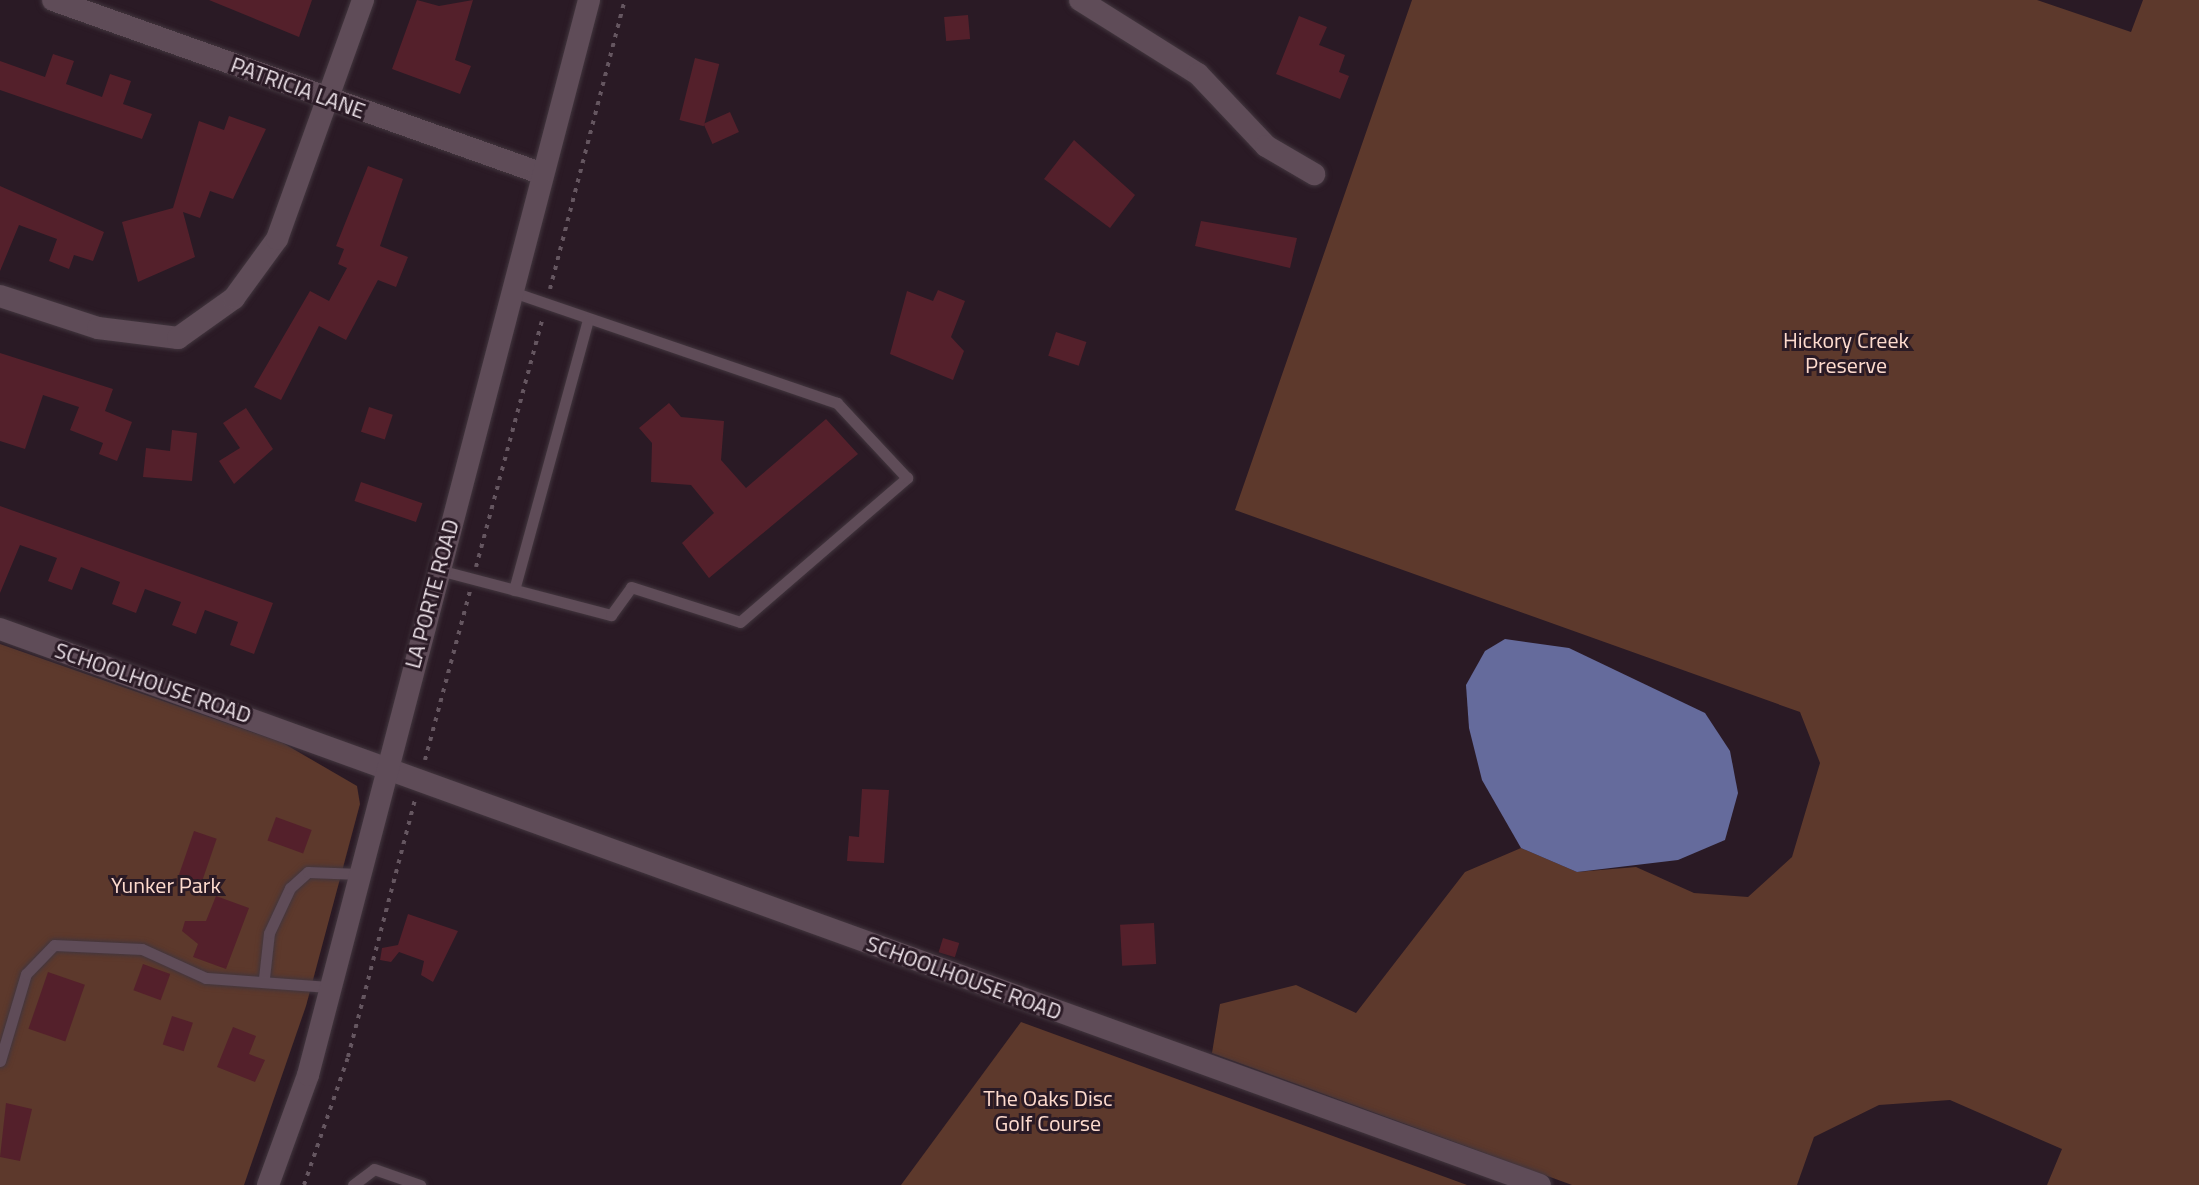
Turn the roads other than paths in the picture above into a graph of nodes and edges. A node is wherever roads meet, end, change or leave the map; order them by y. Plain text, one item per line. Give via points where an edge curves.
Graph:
1 (53, 0) edge
2 (363, 0) edge
3 (589, 0) edge
4 (1080, 0) edge
5 (328, 98) junction
6 (543, 174) junction
7 (1314, 174) dead end
8 (512, 292) junction
9 (0, 296) edge
10 (588, 319) junction
11 (439, 570) junction
12 (514, 590) junction
13 (0, 629) edge
14 (388, 772) junction
15 (360, 874) junction
16 (264, 978) junction
17 (330, 987) junction
18 (0, 1061) edge
19 (268, 1185) edge
20 (353, 1185) edge
21 (420, 1185) edge
22 (1540, 1185) edge

1 - 5 street, PATRICIA LANE
2 - 5 street
3 - 6 street, LA PORTE ROAD
4 - 7 street via 1198,74 1266,146
5 - 6 street, PATRICIA LANE
5 - 9 street via 277,239 234,298 178,338 98,328
6 - 8 street, LA PORTE ROAD
8 - 10 lane
8 - 11 street, LA PORTE ROAD
10 - 12 lane
10 - 12 lane via 837,403 907,478 740,622 631,587 611,615
11 - 12 lane
11 - 14 street, LA PORTE ROAD
13 - 14 street, SCHOOLHOUSE ROAD via 306,736
14 - 15 street, LA PORTE ROAD
14 - 22 street, SCHOOLHOUSE ROAD
15 - 16 lane via 308,872 290,888 269,933
15 - 17 street, LA PORTE ROAD
16 - 17 lane
16 - 18 lane via 206,978 142,949 54,945 26,974
17 - 19 street, LA PORTE ROAD
20 - 21 lane via 374,1169

